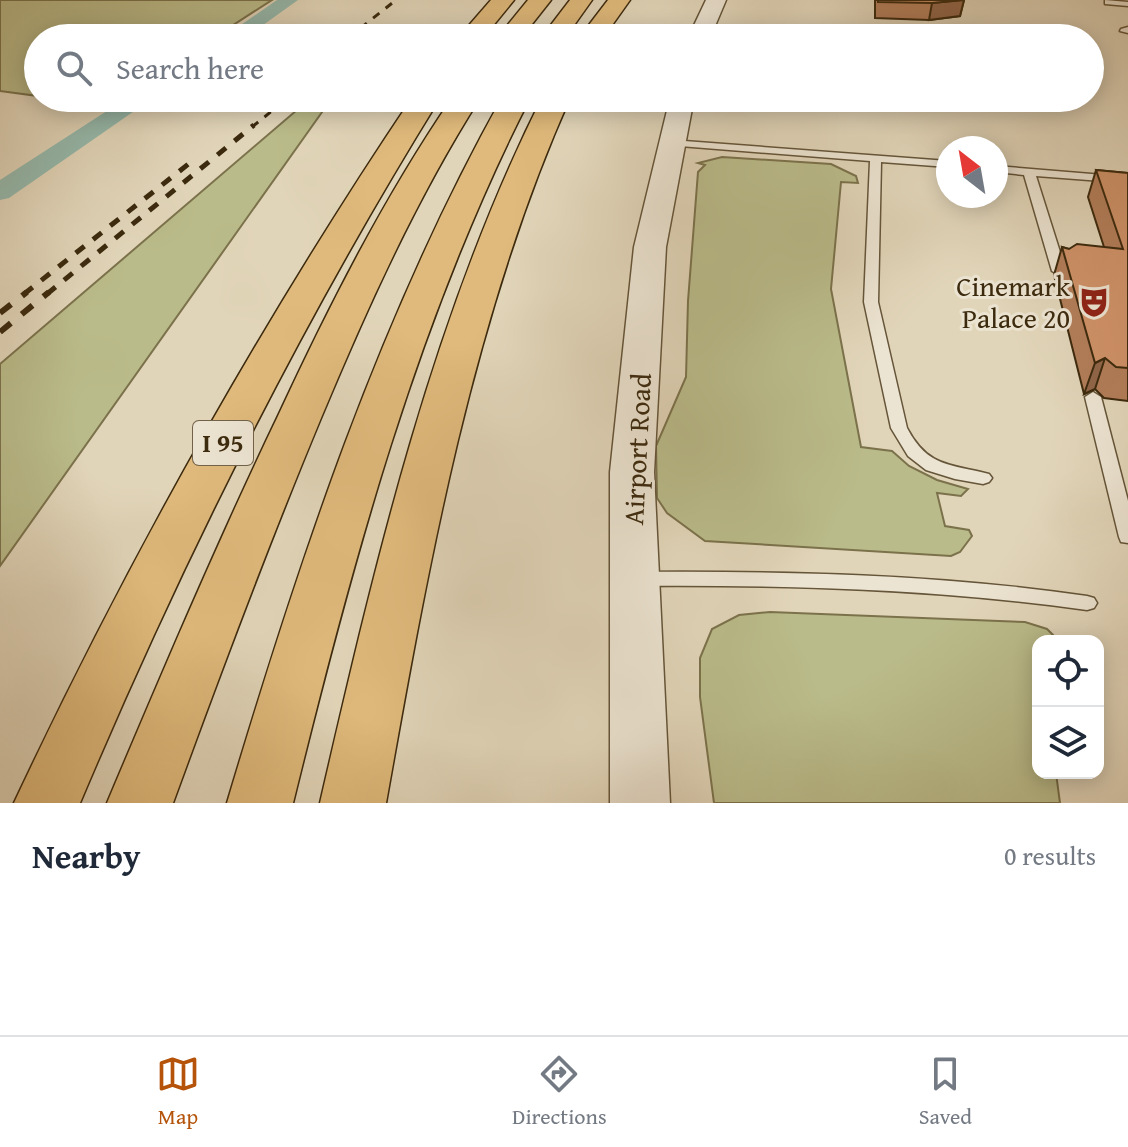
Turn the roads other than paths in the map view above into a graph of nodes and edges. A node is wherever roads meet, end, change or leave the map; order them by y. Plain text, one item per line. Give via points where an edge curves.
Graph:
1 (503, 0) edge
2 (540, 0) edge
3 (581, 0) edge
4 (619, 0) edge
5 (716, 0) edge
6 (1108, 2) dead end
7 (1128, 4) edge
8 (482, 24) edge
9 (520, 24) edge
10 (563, 24) edge
11 (601, 24) edge
12 (705, 24) edge
13 (417, 112) edge
14 (457, 112) edge
15 (509, 112) edge
16 (550, 112) edge
17 (679, 112) edge
18 (671, 143) junction
19 (876, 158) junction
20 (936, 163) edge
21 (1008, 170) edge
22 (1029, 172) junction
23 (1128, 180) edge
24 (1059, 271) dead end
25 (1093, 397) dead end
26 (983, 478) dead end
27 (1128, 537) edge
28 (634, 579) junction
29 (1087, 603) dead end
30 (47, 803) edge
31 (140, 803) edge
32 (260, 803) edge
33 (353, 803) edge
34 (640, 803) edge

1 - 8 highway
2 - 9 highway
3 - 10 highway
4 - 11 highway
5 - 12 street
6 - 7 lane
13 - 30 highway, I 95 via 275,343 182,520
14 - 31 highway via 428,156 347,312 269,485
15 - 32 highway via 468,192 404,345 324,584
16 - 33 highway via 512,197 457,364 393,615
17 - 18 street, Airport Road
18 - 19 lane
18 - 28 street, Airport Road via 650,247 632,472
19 - 20 lane
19 - 26 lane via 871,302 899,428 905,444 924,462
21 - 22 lane
22 - 23 lane
22 - 24 lane
25 - 27 lane
28 - 29 lane via 932,584
28 - 34 street, Airport Road

